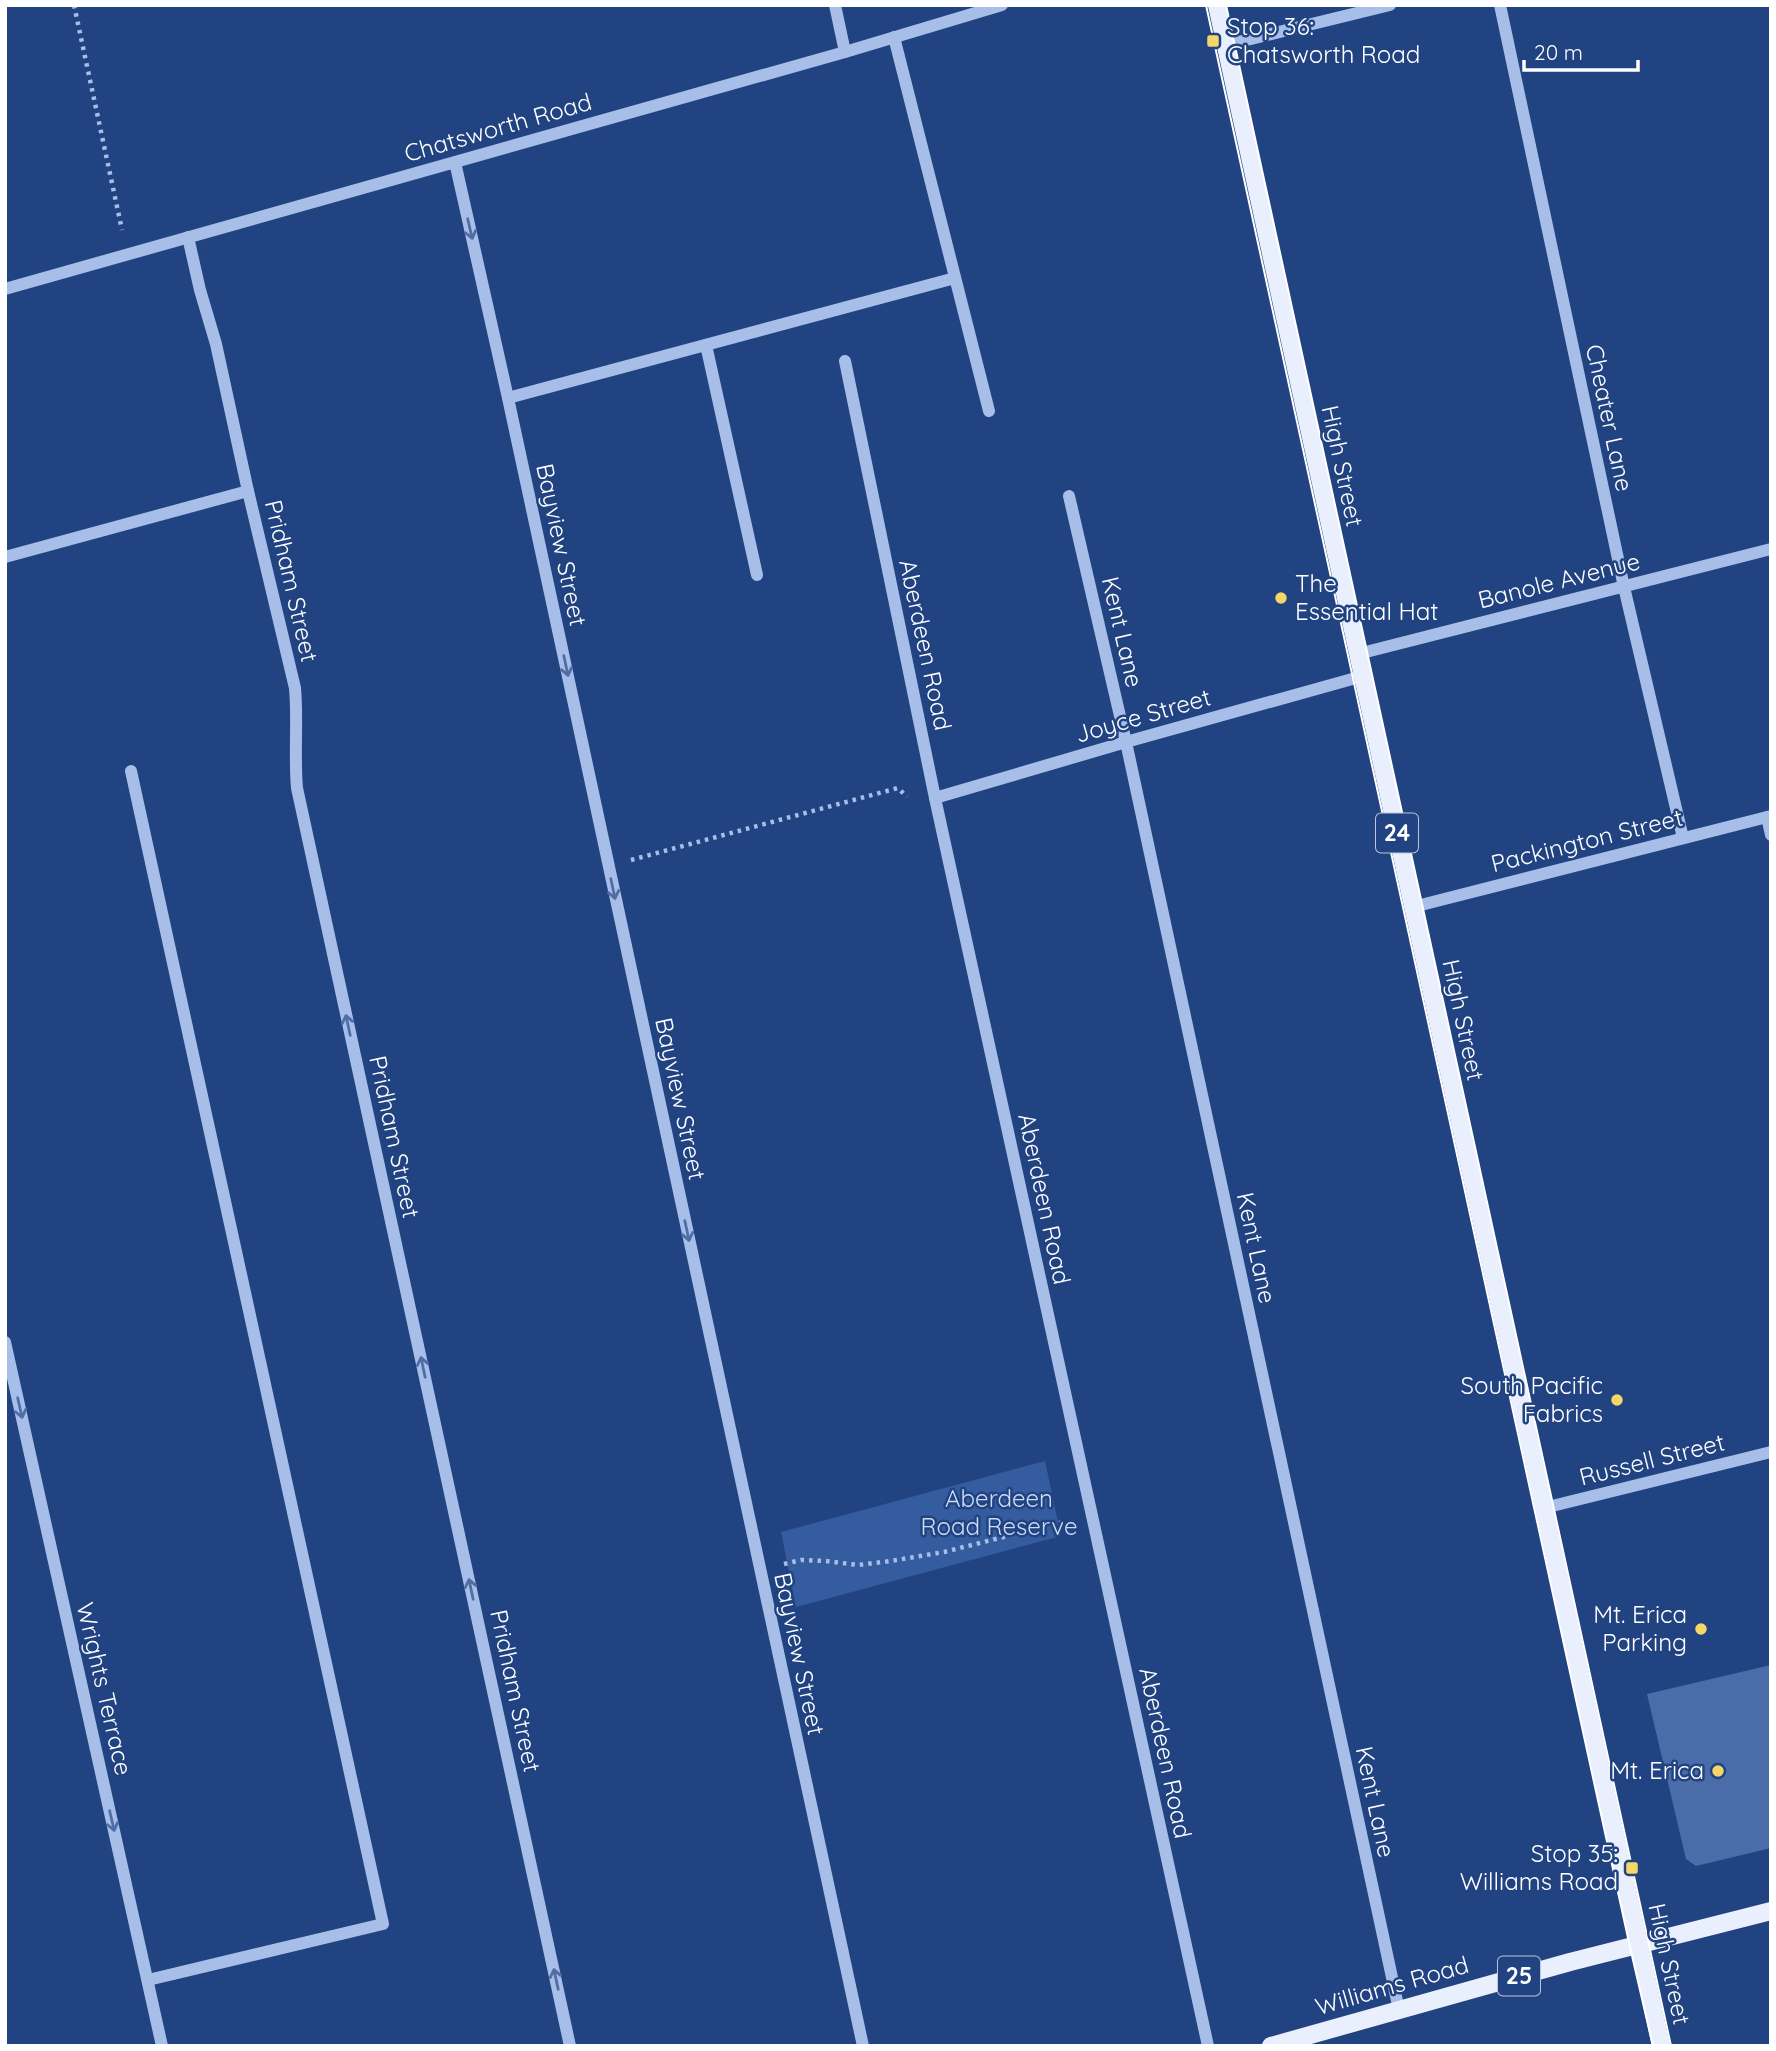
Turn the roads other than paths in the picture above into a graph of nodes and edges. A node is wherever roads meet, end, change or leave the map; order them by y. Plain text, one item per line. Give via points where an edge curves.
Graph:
1 (835, 5) edge
2 (1002, 5) edge
3 (1217, 5) edge
4 (1390, 5) edge
5 (1500, 5) edge
6 (894, 37) junction
7 (1226, 45) junction
8 (845, 51) junction
9 (455, 162) junction
10 (188, 237) junction
11 (955, 278) junction
12 (5, 289) edge
13 (705, 345) junction
14 (845, 361) dead end
15 (508, 398) junction
16 (989, 411) dead end
17 (248, 491) junction
18 (1069, 496) dead end
19 (1771, 549) edge
20 (5, 557) edge
21 (757, 575) dead end
22 (1624, 586) junction
23 (1358, 654) junction
24 (1363, 676) junction
25 (1126, 742) junction
26 (131, 771) dead end
27 (935, 798) junction
28 (1769, 817) edge
29 (1771, 835) edge
30 (1683, 838) junction
31 (1413, 907) junction
32 (5, 1342) edge
33 (1771, 1452) edge
34 (1544, 1508) junction
35 (1771, 1911) edge
36 (1639, 1944) junction
37 (148, 1980) junction
38 (1399, 2010) junction
39 (162, 2046) edge
40 (570, 2046) edge
41 (863, 2046) edge
42 (1208, 2046) edge
43 (1271, 2046) edge
44 (1661, 2046) edge

1 - 8 street
2 - 6 street, Chatsworth Road
3 - 7 main road, High Street / 24
4 - 7 street
5 - 22 street, Cheater Lane
6 - 8 street, Chatsworth Road
6 - 11 street
7 - 23 main road, High Street / 24
8 - 9 street, Chatsworth Road
9 - 10 street, Chatsworth Road
9 -> 15 street, Bayview Street
10 - 12 street, Chatsworth Road
10 - 17 street, Pridham Street
11 - 13 street
11 - 16 street
13 - 15 street
13 - 21 street
14 - 27 street, Aberdeen Road
15 -> 41 street, Bayview Street
17 - 20 street
40 -> 17 street, Pridham Street via 297,788 295,688
18 - 25 street, Kent Lane
19 - 22 street, Banole Avenue
22 - 23 street, Banole Avenue
22 - 30 street, Cheater Lane
23 - 24 main road, High Street / 24
24 - 25 street, Joyce Street
24 - 31 main road, High Street / 24
25 - 27 street, Joyce Street
25 - 38 street, Kent Lane
26 - 37 street via 383,1924
27 - 42 street, Aberdeen Road
28 - 29 street
28 - 30 street, Packington Street
30 - 31 street, Packington Street
31 - 34 main road, High Street / 24
32 -> 37 street, Wrights Terrace
33 - 34 street, Russell Street
34 - 36 main road, High Street / 24
35 - 36 main road, Williams Road / 25
36 - 38 main road, Williams Road / 25
36 - 44 main road, High Street / 24
37 - 39 street, Wrights Terrace
38 - 43 main road, Williams Road / 25

